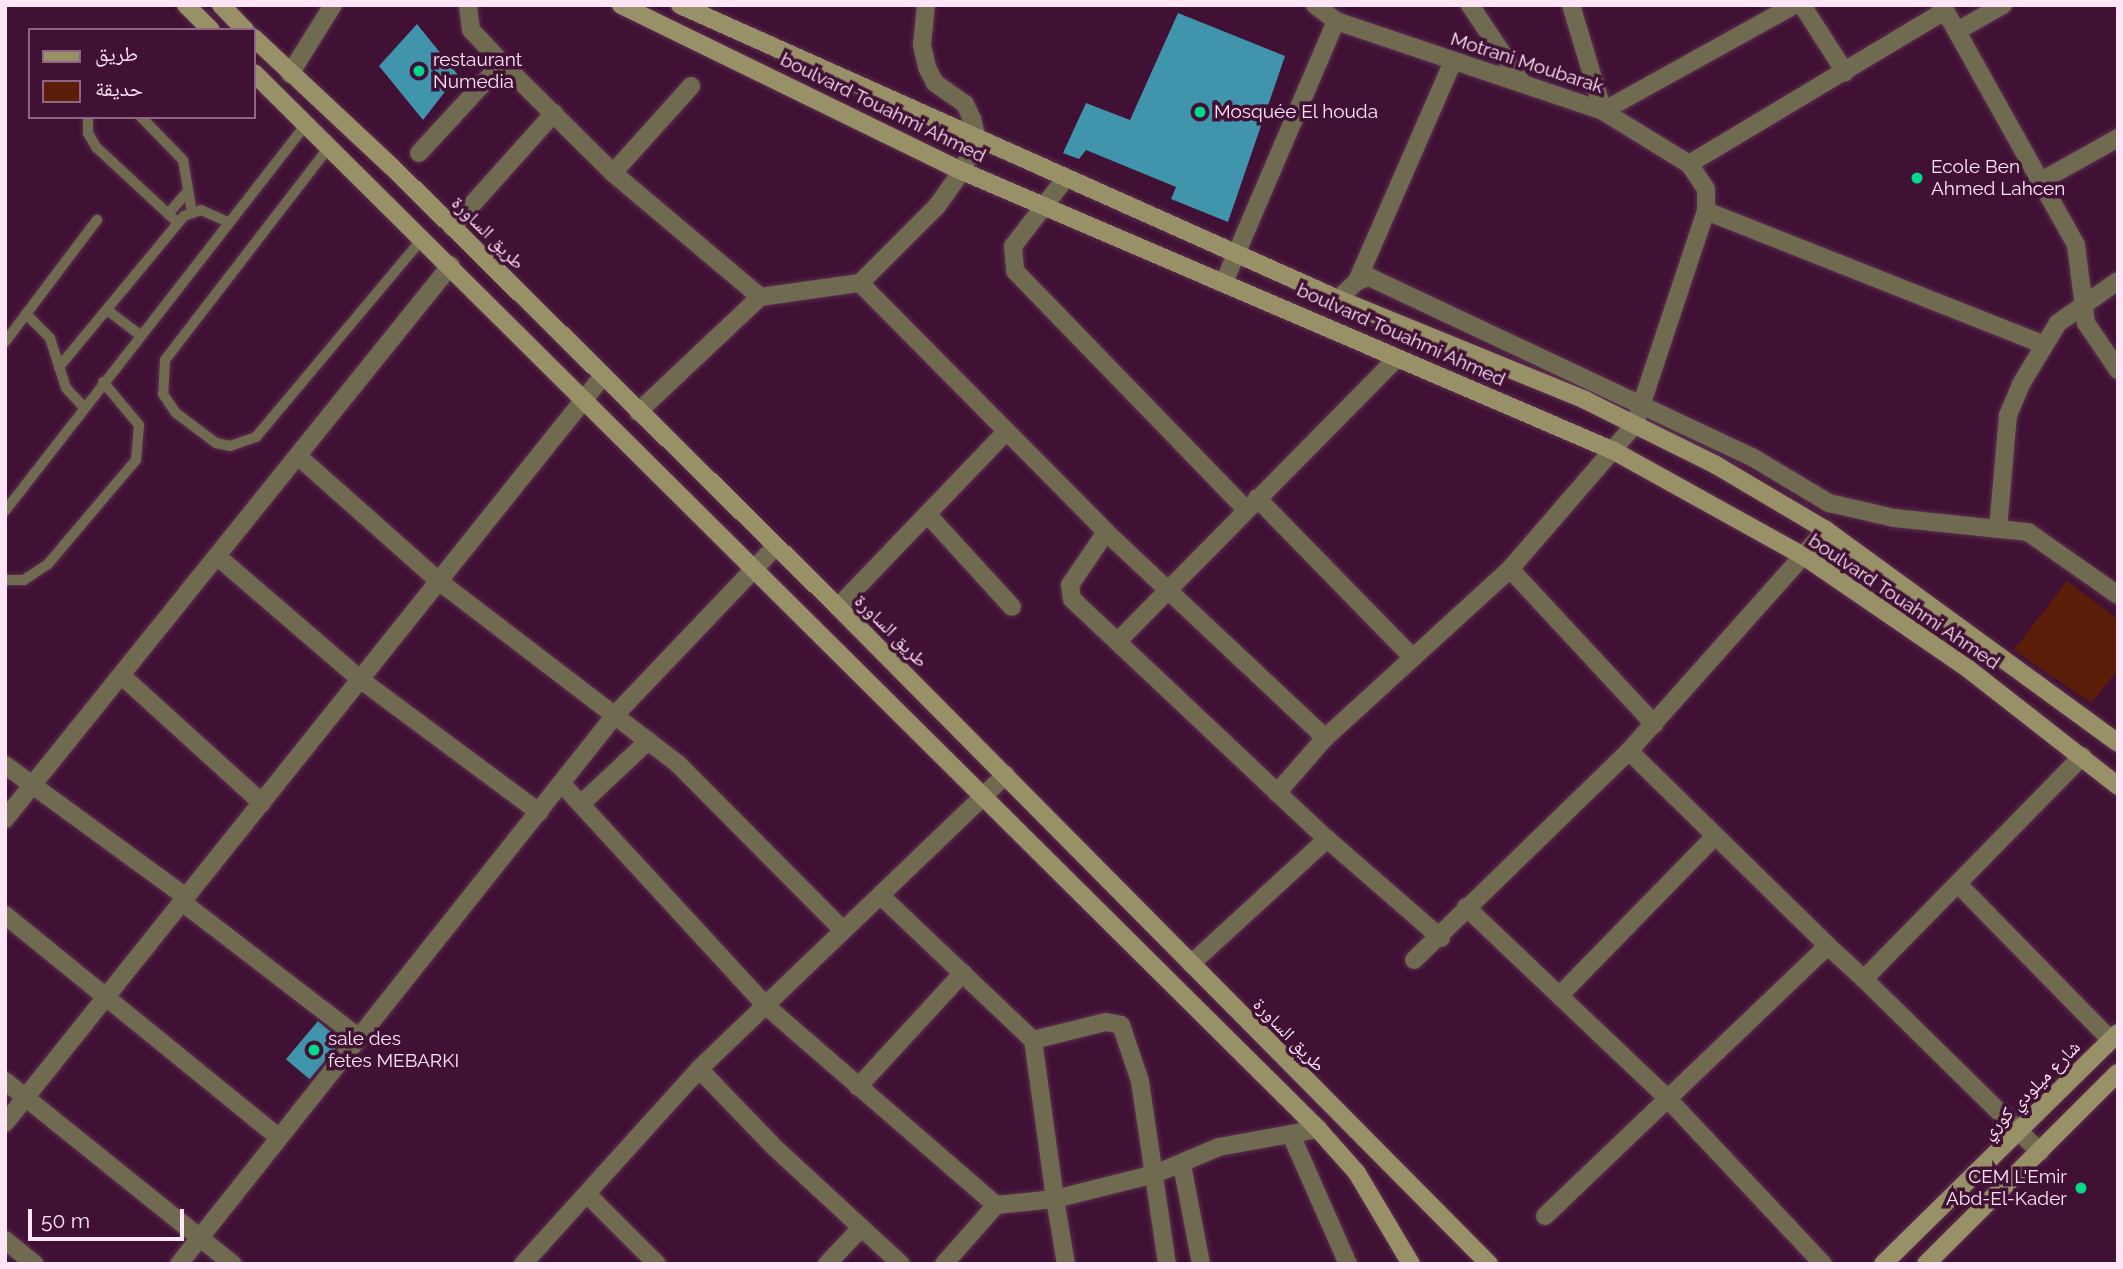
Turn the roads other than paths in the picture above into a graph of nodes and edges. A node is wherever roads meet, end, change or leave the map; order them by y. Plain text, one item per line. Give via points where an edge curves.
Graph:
1 (186, 5) edge
2 (221, 5) edge
3 (333, 5) edge
4 (468, 5) edge
5 (621, 5) edge
6 (680, 5) edge
7 (926, 5) edge
8 (1315, 5) edge
9 (1470, 5) edge
10 (1794, 5) edge
11 (1802, 5) edge
12 (2003, 5) edge
13 (1570, 6) edge
14 (1944, 8) edge
15 (1336, 21) junction
16 (209, 28) edge
17 (243, 28) edge
18 (1957, 32) junction
19 (256, 40) edge
20 (1453, 61) junction
21 (502, 63) junction
22 (1845, 72) junction
23 (290, 74) junction
24 (256, 75) edge
25 (1522, 83) junction
26 (691, 86) dead end
27 (1603, 111) junction
28 (554, 114) junction
29 (89, 119) edge
30 (143, 119) edge
31 (306, 125) junction
32 (2118, 138) edge
33 (977, 139) junction
34 (328, 148) junction
35 (419, 153) dead end
36 (1689, 164) junction
37 (392, 167) junction
38 (962, 171) junction
39 (613, 173) junction
40 (1065, 179) junction
41 (2041, 181) junction
42 (369, 188) junction
43 (186, 193) junction
44 (1047, 205) junction
45 (1706, 211) junction
46 (192, 212) junction
47 (168, 214) junction
48 (97, 220) dead end
49 (228, 222) junction
50 (178, 223) junction
51 (452, 227) junction
52 (423, 238) junction
53 (1237, 254) junction
54 (451, 265) junction
55 (1225, 280) junction
56 (1357, 281) junction
57 (2118, 281) edge
58 (860, 283) junction
59 (760, 297) junction
60 (1338, 299) junction
61 (2081, 302) junction
62 (107, 310) junction
63 (26, 314) junction
64 (140, 335) junction
65 (5, 342) edge
66 (2042, 344) junction
67 (1397, 358) junction
68 (60, 367) junction
69 (2118, 370) edge
70 (603, 377) junction
71 (103, 382) junction
72 (582, 398) junction
73 (1639, 403) junction
74 (84, 407) junction
75 (638, 412) junction
76 (1634, 424) junction
77 (1007, 431) junction
78 (1615, 451) junction
79 (299, 457) junction
80 (1251, 503) junction
81 (5, 511) edge
82 (929, 516) junction
83 (1998, 529) junction
84 (1826, 530) junction
85 (1106, 532) junction
86 (775, 547) junction
87 (1805, 557) junction
88 (218, 558) junction
89 (753, 567) junction
90 (1510, 569) junction
91 (5, 580) edge
92 (440, 582) junction
93 (1166, 592) junction
94 (2118, 595) edge
95 (838, 607) junction
96 (1012, 607) dead end
97 (1119, 640) junction
98 (1413, 658) junction
99 (122, 676) junction
100 (361, 680) junction
101 (615, 715) junction
102 (1654, 724) junction
103 (1325, 738) junction
104 (648, 741) junction
105 (2118, 743) edge
106 (1629, 751) junction
107 (2082, 756) junction
108 (5, 765) edge
109 (1006, 775) junction
110 (562, 784) junction
111 (31, 786) junction
112 (2118, 786) edge
113 (983, 793) junction
114 (1277, 793) junction
115 (262, 803) junction
116 (582, 803) junction
117 (539, 812) junction
118 (5, 819) edge
119 (1715, 836) junction
120 (1327, 839) junction
121 (1958, 884) junction
122 (881, 896) junction
123 (184, 899) junction
124 (1466, 907) junction
125 (5, 915) edge
126 (843, 930) junction
127 (1441, 938) junction
128 (1828, 946) junction
129 (1414, 960) dead end
130 (1191, 964) junction
131 (963, 973) junction
132 (1864, 979) junction
133 (1561, 994) junction
134 (106, 996) junction
135 (765, 1005) junction
136 (2114, 1037) edge
137 (359, 1038) junction
138 (1033, 1040) junction
139 (699, 1069) junction
140 (2118, 1073) edge
141 (5, 1081) edge
142 (858, 1087) junction
143 (25, 1097) junction
144 (1667, 1098) junction
145 (5, 1123) edge
146 (1318, 1129) junction
147 (2019, 1134) junction
148 (1292, 1137) junction
149 (279, 1138) junction
150 (2040, 1152) junction
151 (1182, 1165) junction
152 (1155, 1174) junction
153 (588, 1195) junction
154 (1055, 1199) junction
155 (996, 1205) junction
156 (1545, 1216) dead end
157 (861, 1228) junction
158 (202, 1236) junction
159 (5, 1240) edge
160 (35, 1264) edge
161 (179, 1264) edge
162 (233, 1264) edge
163 (523, 1264) edge
164 (657, 1264) edge
165 (827, 1264) edge
166 (901, 1264) edge
167 (944, 1264) edge
168 (1066, 1264) edge
169 (1167, 1264) edge
170 (1200, 1264) edge
171 (1348, 1264) edge
172 (1411, 1264) edge
173 (1489, 1264) edge
174 (1823, 1264) edge
175 (1883, 1264) edge
176 (1926, 1264) edge

1 - 16 main road
2 - 17 main road
3 - 23 street
4 - 21 street via 471,30
5 - 38 main road, boulvard Touahmi Ahmed
6 - 33 main road, boulvard Touahmi Ahmed
7 - 33 street via 922,45 927,67 935,83 965,104
8 - 15 street, Motrani Moubarak
9 - 25 street
10 - 27 street, Motrani Moubarak
11 - 22 street
12 - 18 street
13 - 27 street
14 - 18 street
14 - 22 street
15 - 20 street, Motrani Moubarak
15 - 53 street via 1256,198
18 - 41 street
19 - 23 main road, طريق الساورة
20 - 25 street, Motrani Moubarak
20 - 56 street
21 - 28 street
21 - 35 street
22 - 36 street
23 - 37 main road, طريق الساورة
24 - 31 main road
25 - 27 street, Motrani Moubarak
26 - 39 street
27 - 36 street
28 - 39 street
28 - 51 street
29 - 47 lane via 88,132 96,147
30 - 43 lane via 183,160
31 - 34 main road
31 - 49 lane
32 - 41 street
33 - 38 street
33 - 40 main road, boulvard Touahmi Ahmed
34 - 42 main road
34 - 52 lane via 165,360 163,394 176,412 216,443 230,446 256,437
36 - 45 street via 1706,189
37 - 42 main road
37 - 51 main road, طريق الساورة
38 - 44 main road, boulvard Touahmi Ahmed
38 - 58 street via 937,206
39 - 59 street
40 - 44 street
40 - 53 main road, boulvard Touahmi Ahmed
41 - 61 street via 2076,245
42 - 52 main road
43 - 46 lane
43 - 47 lane
44 - 55 main road, boulvard Touahmi Ahmed
44 - 80 street via 1013,246 1014,271
45 - 66 street
45 - 73 street
46 - 49 lane via 210,212
46 - 50 lane
47 - 50 lane
48 - 63 lane
49 - 64 lane
50 - 62 lane
51 - 70 main road, طريق الساورة
52 - 54 main road
53 - 55 street
53 - 60 main road, boulvard Touahmi Ahmed
54 - 72 main road
54 - 79 street
55 - 67 main road, boulvard Touahmi Ahmed
56 - 60 street
56 - 73 street via 1369,277 1390,286
57 - 61 street
58 - 59 street
58 - 77 street
59 - 75 street
60 - 76 main road, boulvard Touahmi Ahmed
61 - 66 street
61 - 69 street via 2086,323
62 - 64 lane
62 - 68 lane
63 - 65 lane
63 - 68 lane via 50,338
64 - 71 lane
66 - 83 street via 2008,415
67 - 78 main road, boulvard Touahmi Ahmed
67 - 80 street
68 - 74 lane via 66,388
70 - 72 street
70 - 75 main road, طريق الساورة
71 - 74 lane
71 - 91 lane via 139,425 136,460 48,564 24,579
72 - 89 main road
72 - 92 street
73 - 76 street
73 - 83 street via 1752,457 1829,503 1894,518
74 - 81 lane
75 - 86 main road, طريق الساورة
76 - 78 street
76 - 84 main road, boulvard Touahmi Ahmed
77 - 82 street
77 - 85 street
78 - 87 main road, boulvard Touahmi Ahmed
78 - 90 street
79 - 88 street
79 - 92 street
80 - 93 street
80 - 98 street
82 - 95 street
82 - 96 street
83 - 94 street via 2028,531
84 - 87 street
84 - 105 main road, boulvard Touahmi Ahmed
85 - 93 street
85 - 97 street via 1070,591
86 - 89 street
86 - 95 main road, طريق الساورة
87 - 102 street
87 - 107 main road, boulvard Touahmi Ahmed
88 - 99 street
88 - 100 street
89 - 101 street
89 - 113 main road
90 - 98 street
90 - 102 street
92 - 100 street
92 - 101 street
93 - 97 street
93 - 103 street
95 - 109 main road, طريق الساورة
97 - 114 street
98 - 103 street
99 - 111 street
99 - 115 street
100 - 115 street
100 - 117 street
101 - 104 street
101 - 110 street
102 - 106 street
103 - 114 street
104 - 116 street
104 - 126 street via 723,805
106 - 119 street
106 - 124 street
107 - 112 main road, boulvard Touahmi Ahmed
107 - 121 street
108 - 111 street
109 - 113 street
109 - 130 main road, طريق الساورة
110 - 116 street
110 - 117 street
111 - 118 street
111 - 123 street
113 - 122 street
113 - 146 main road
114 - 120 street
115 - 123 street
116 - 135 street
117 - 137 street
119 - 128 street
119 - 133 street
120 - 127 street
120 - 130 street
121 - 132 street
121 - 136 street
122 - 126 street
122 - 131 street
123 - 134 street
123 - 137 street
124 - 127 street
124 - 133 street
125 - 134 street
126 - 135 street
127 - 129 street
128 - 132 street
128 - 144 street
130 - 173 main road, طريق الساورة
131 - 138 street
131 - 142 street
132 - 147 street
133 - 144 street
134 - 143 street
134 - 149 street
135 - 139 street
135 - 142 street
136 - 147 main road, شارع ميلودي كوري
137 - 149 street
138 - 152 street via 1106,1022 1121,1026 1140,1081
138 - 154 street
139 - 153 street
139 - 157 street
140 - 150 main road
141 - 143 street
142 - 155 street
143 - 145 street
143 - 158 street
144 - 156 street
144 - 174 street
146 - 148 street
146 - 172 main road via 1357,1173
147 - 150 street
147 - 175 main road, شارع ميلودي كوري
148 - 151 street via 1219,1147
148 - 171 street
149 - 158 street
150 - 176 main road
151 - 152 street
151 - 170 street
152 - 154 street
152 - 169 street
153 - 163 street
153 - 164 street
154 - 155 street
154 - 168 street
155 - 167 street
157 - 165 street
157 - 166 street
158 - 161 street
158 - 162 street
159 - 160 street

